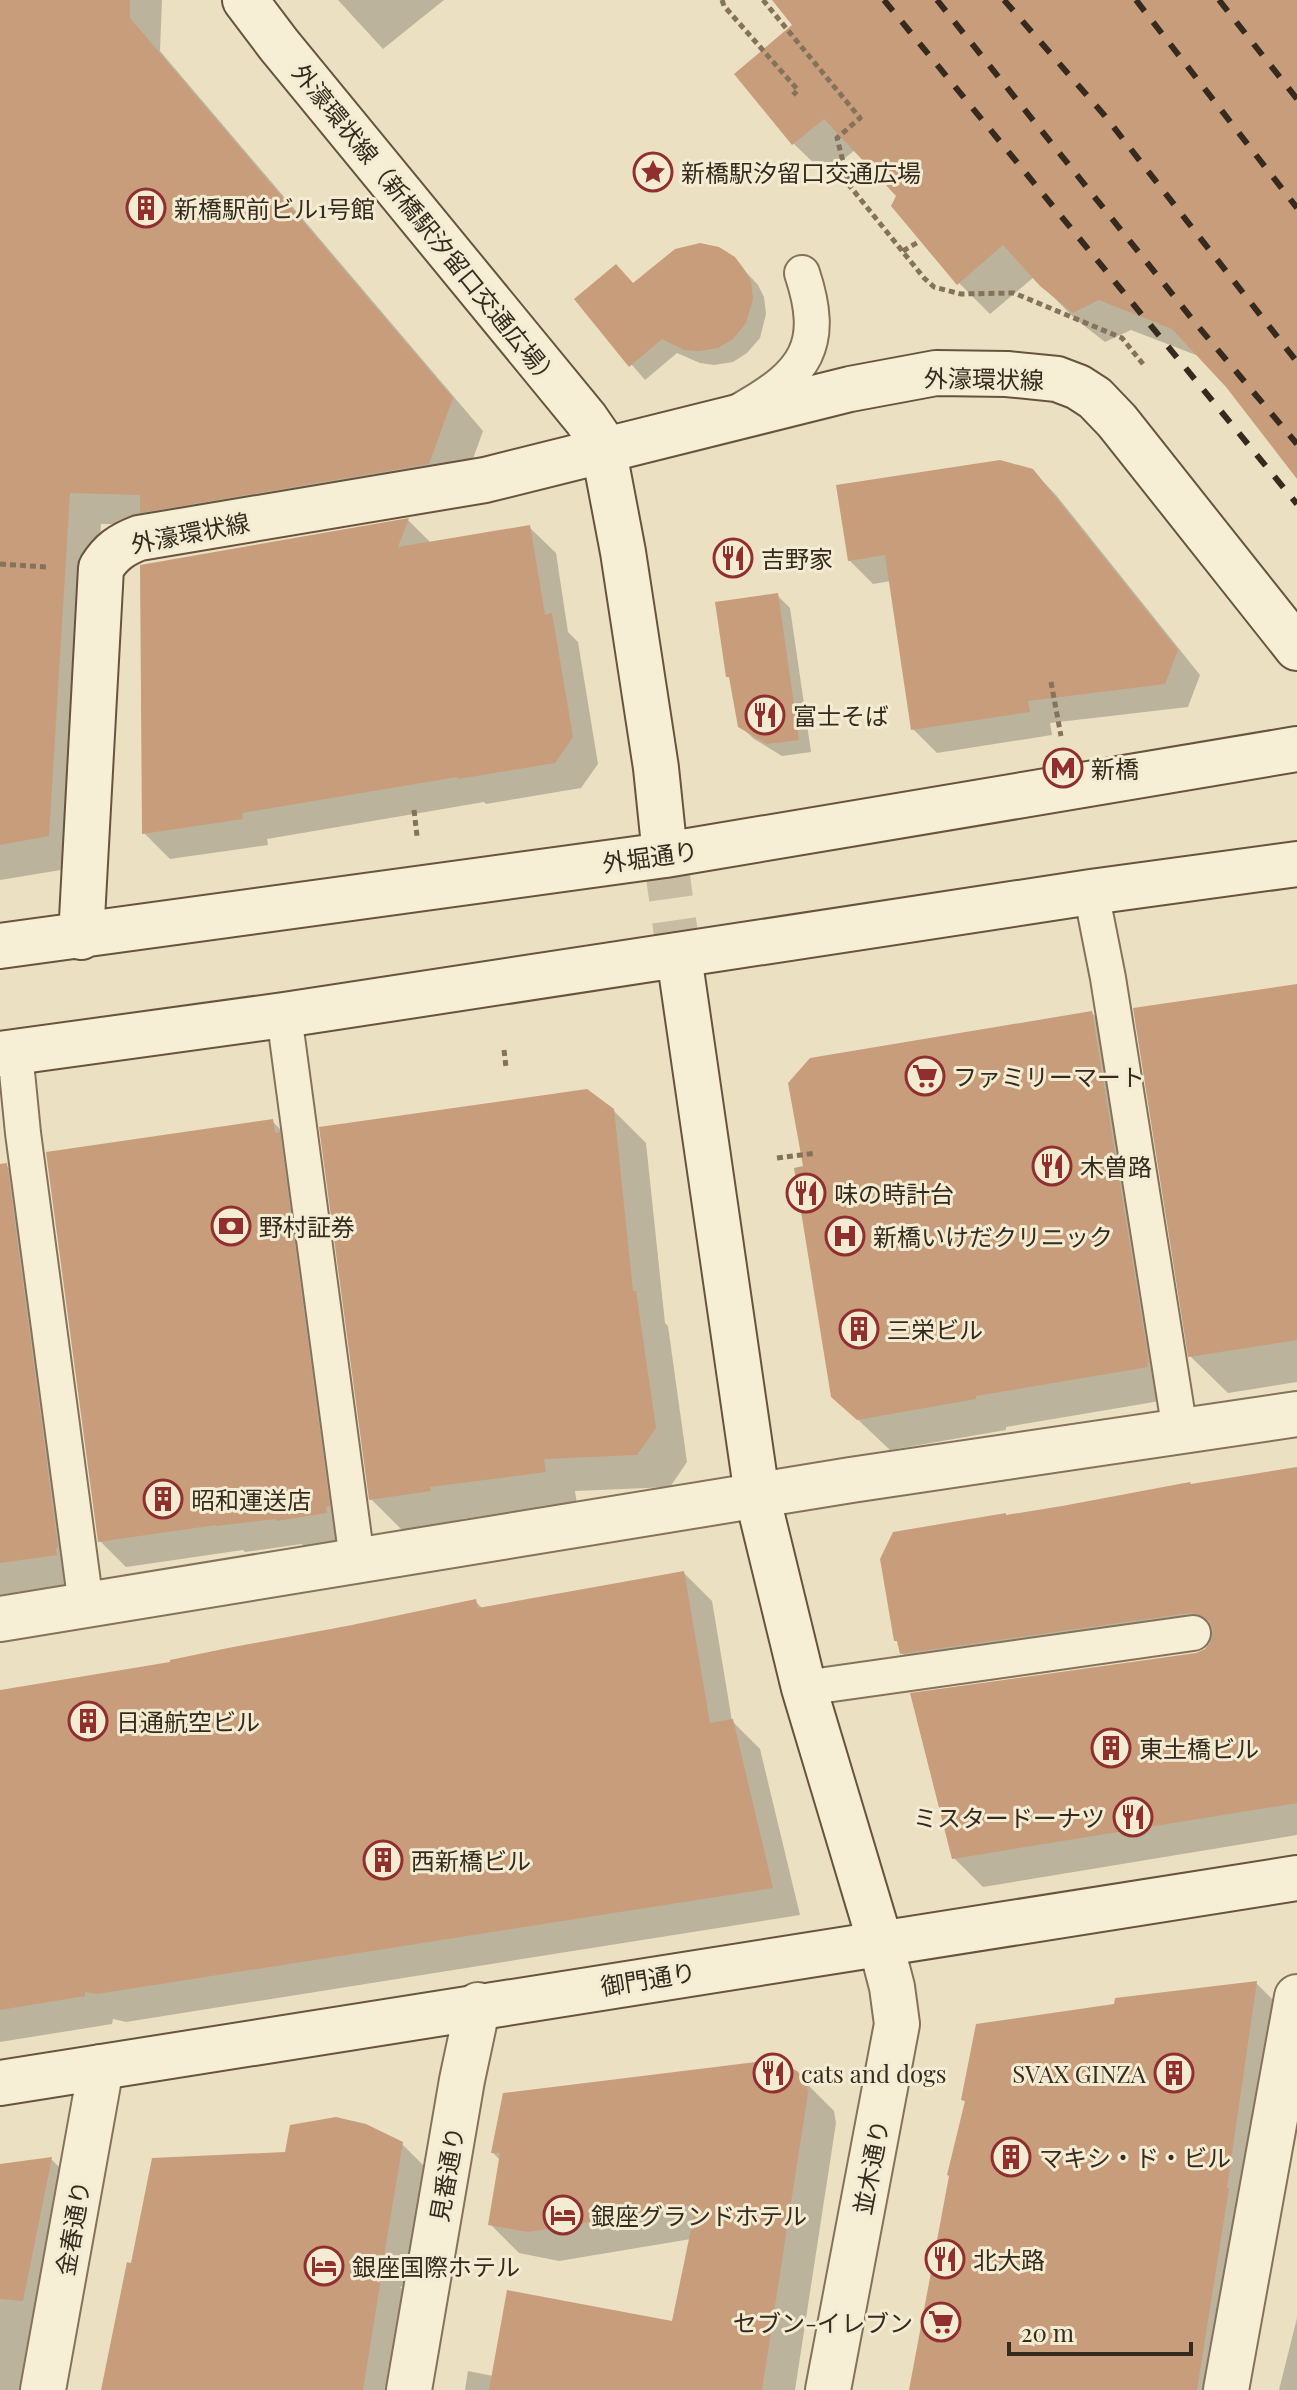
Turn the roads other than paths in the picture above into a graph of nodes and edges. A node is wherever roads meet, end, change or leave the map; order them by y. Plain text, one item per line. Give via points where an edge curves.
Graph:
1 (245, 0) edge
2 (802, 273) dead end
3 (724, 419) junction
4 (604, 452) junction
5 (1297, 648) edge
6 (1297, 749) edge
7 (665, 855) junction
8 (1297, 864) edge
9 (1091, 892) junction
10 (81, 937) junction
11 (0, 946) edge
12 (679, 956) junction
13 (284, 1015) junction
14 (8, 1053) edge
15 (1297, 1414) edge
16 (1180, 1431) junction
17 (757, 1495) junction
18 (357, 1560) junction
19 (86, 1605) junction
20 (0, 1619) edge
21 (1193, 1633) dead end
22 (804, 1688) junction
23 (1297, 1878) edge
24 (881, 1945) junction
25 (1297, 1997) edge
26 (478, 2005) junction
27 (101, 2067) junction
28 (0, 2083) edge
29 (43, 2390) edge
30 (409, 2390) edge
31 (828, 2390) edge
32 (1226, 2390) edge

1 - 4 main road, 外濠環状線（新橋駅汐留口交通広場） via 586,419
2 - 3 lane via 811,302 812,339 798,368 767,396
3 - 4 main road, 外濠環状線
3 - 5 main road, 外濠環状線 via 936,373 1007,374 1057,379 1078,387 1117,421
4 - 7 main road via 626,567
4 - 10 main road, 外濠環状線 via 485,480 139,538 109,555 101,568
6 - 7 main road, 外堀通り
7 - 10 main road, 外堀通り
8 - 9 main road
9 - 12 main road
9 - 16 lane
10 - 11 main road, 外堀通り
12 - 13 main road
12 - 17 main road, 並木通り
13 - 14 main road
13 - 18 lane
14 - 19 lane
15 - 16 main road
16 - 17 main road
17 - 18 main road
17 - 22 main road, 並木通り
18 - 19 main road
19 - 20 main road
21 - 22 lane
22 - 24 main road, 並木通り
23 - 24 main road, 御門通り
24 - 26 main road, 御門通り
24 - 31 main road, 並木通り via 897,2024
25 - 32 main road
26 - 27 main road, 御門通り
26 - 30 main road, 見番通り
27 - 28 main road, 御門通り
27 - 29 main road, 金春通り

